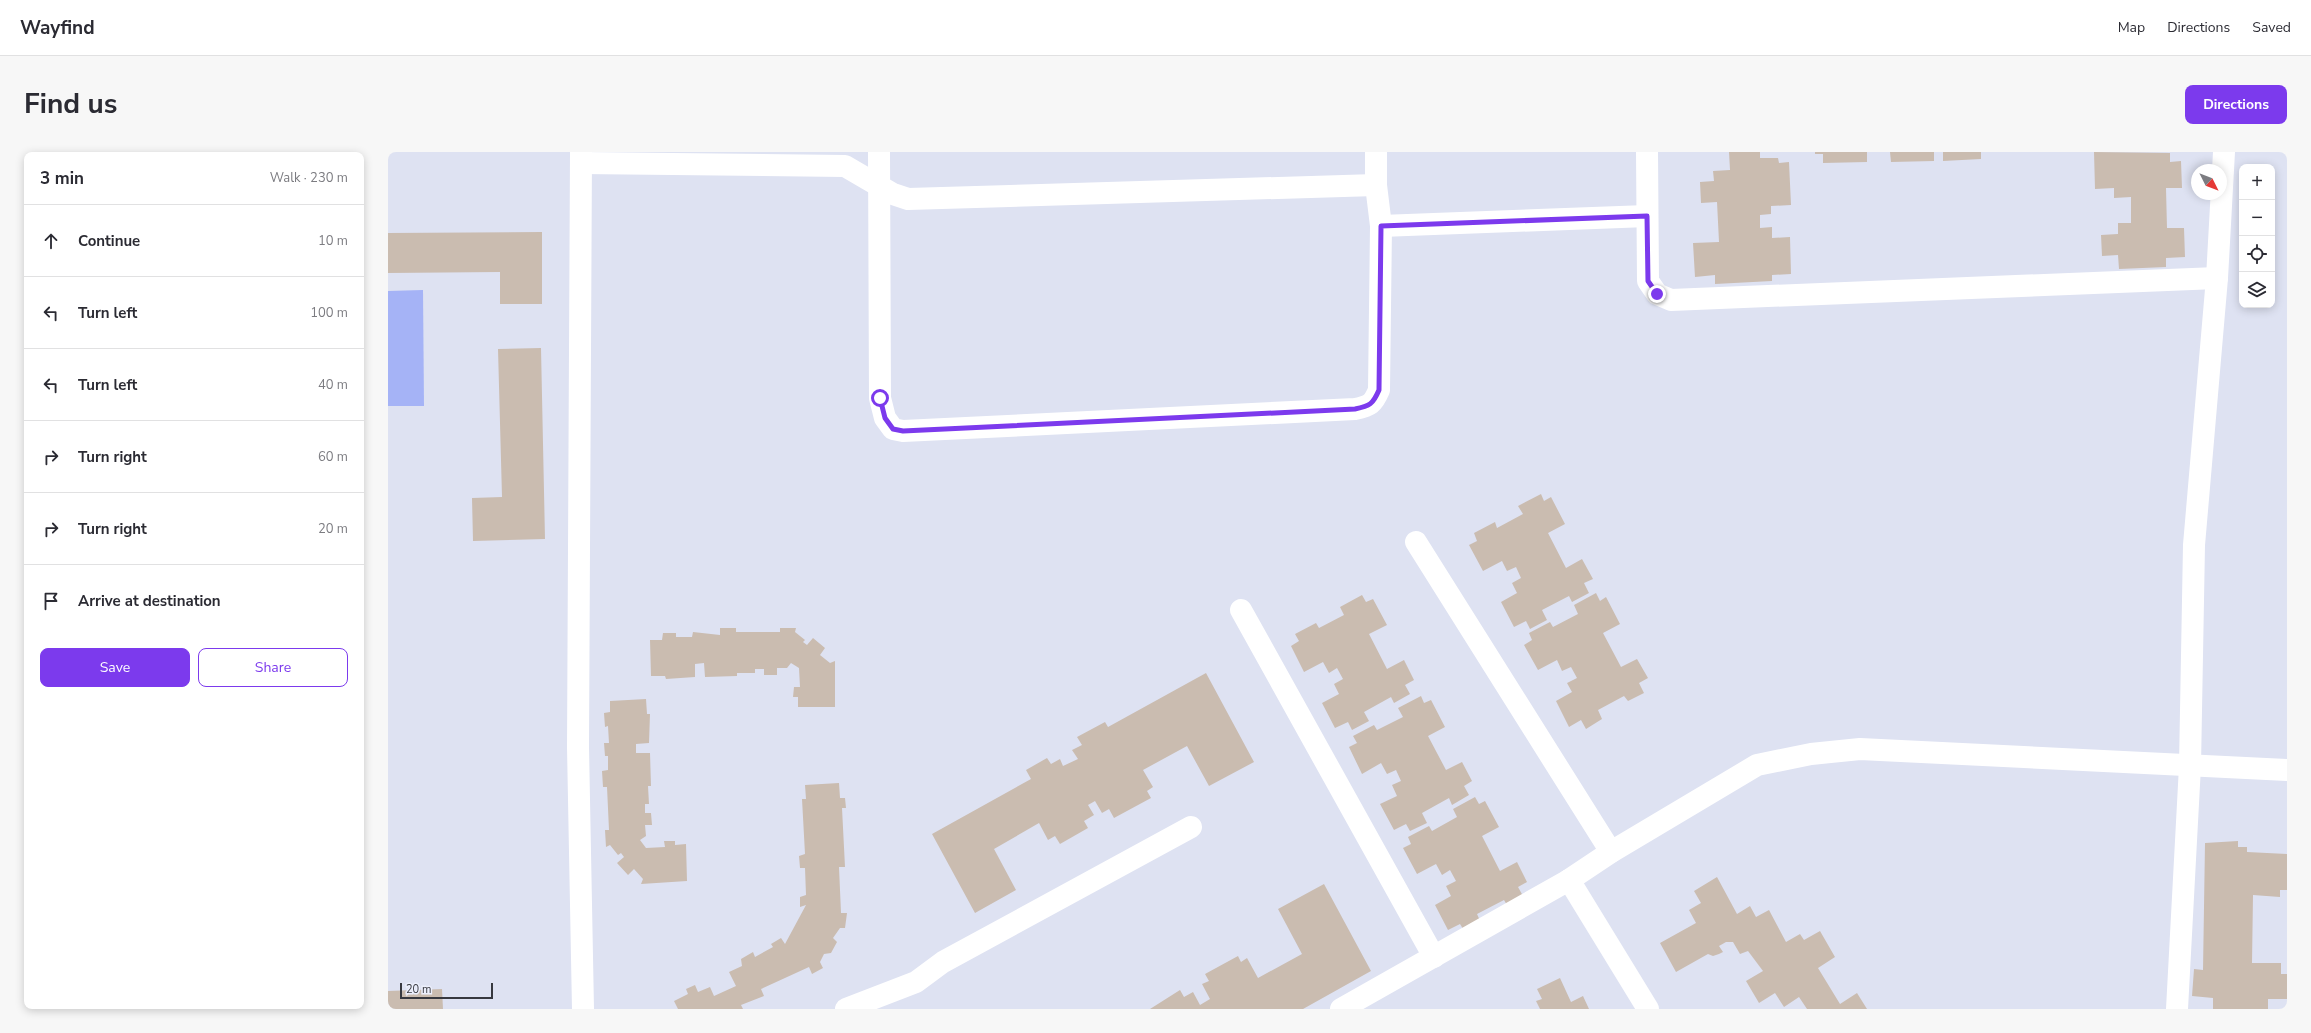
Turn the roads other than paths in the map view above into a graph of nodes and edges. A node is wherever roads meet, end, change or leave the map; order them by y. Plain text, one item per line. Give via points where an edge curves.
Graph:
1 (879, 152) edge
2 (1376, 152) edge
3 (1647, 152) edge
4 (2224, 152) edge
5 (581, 157) edge
6 (1376, 185) junction
7 (881, 187) junction
8 (1647, 216) junction
9 (1381, 226) junction
10 (2217, 278) junction
11 (1416, 542) dead end
12 (1242, 610) dead end
13 (2190, 766) junction
14 (2287, 770) edge
15 (1191, 827) dead end
16 (1611, 852) junction
17 (1569, 880) junction
18 (1434, 957) junction
19 (583, 1009) edge
20 (846, 1009) edge
21 (1341, 1009) edge
22 (1648, 1009) edge
23 (2178, 1009) edge

1 - 7 street
2 - 6 street
3 - 8 street
4 - 10 street
5 - 7 street via 845,166
5 - 19 street via 578,746
6 - 7 street via 908,199
6 - 9 street
7 - 9 street via 880,398 885,418 893,429 903,431 1355,409 1369,406 1374,402 1379,390
8 - 9 street
8 - 10 street via 1648,281 1657,294 1671,300
10 - 13 street via 2194,545
11 - 16 street
12 - 18 street
13 - 14 street
13 - 16 street via 1860,749 1811,754 1757,765
13 - 23 street
15 - 20 street via 943,962 916,982
16 - 17 street
17 - 18 street
17 - 22 street
18 - 21 street

